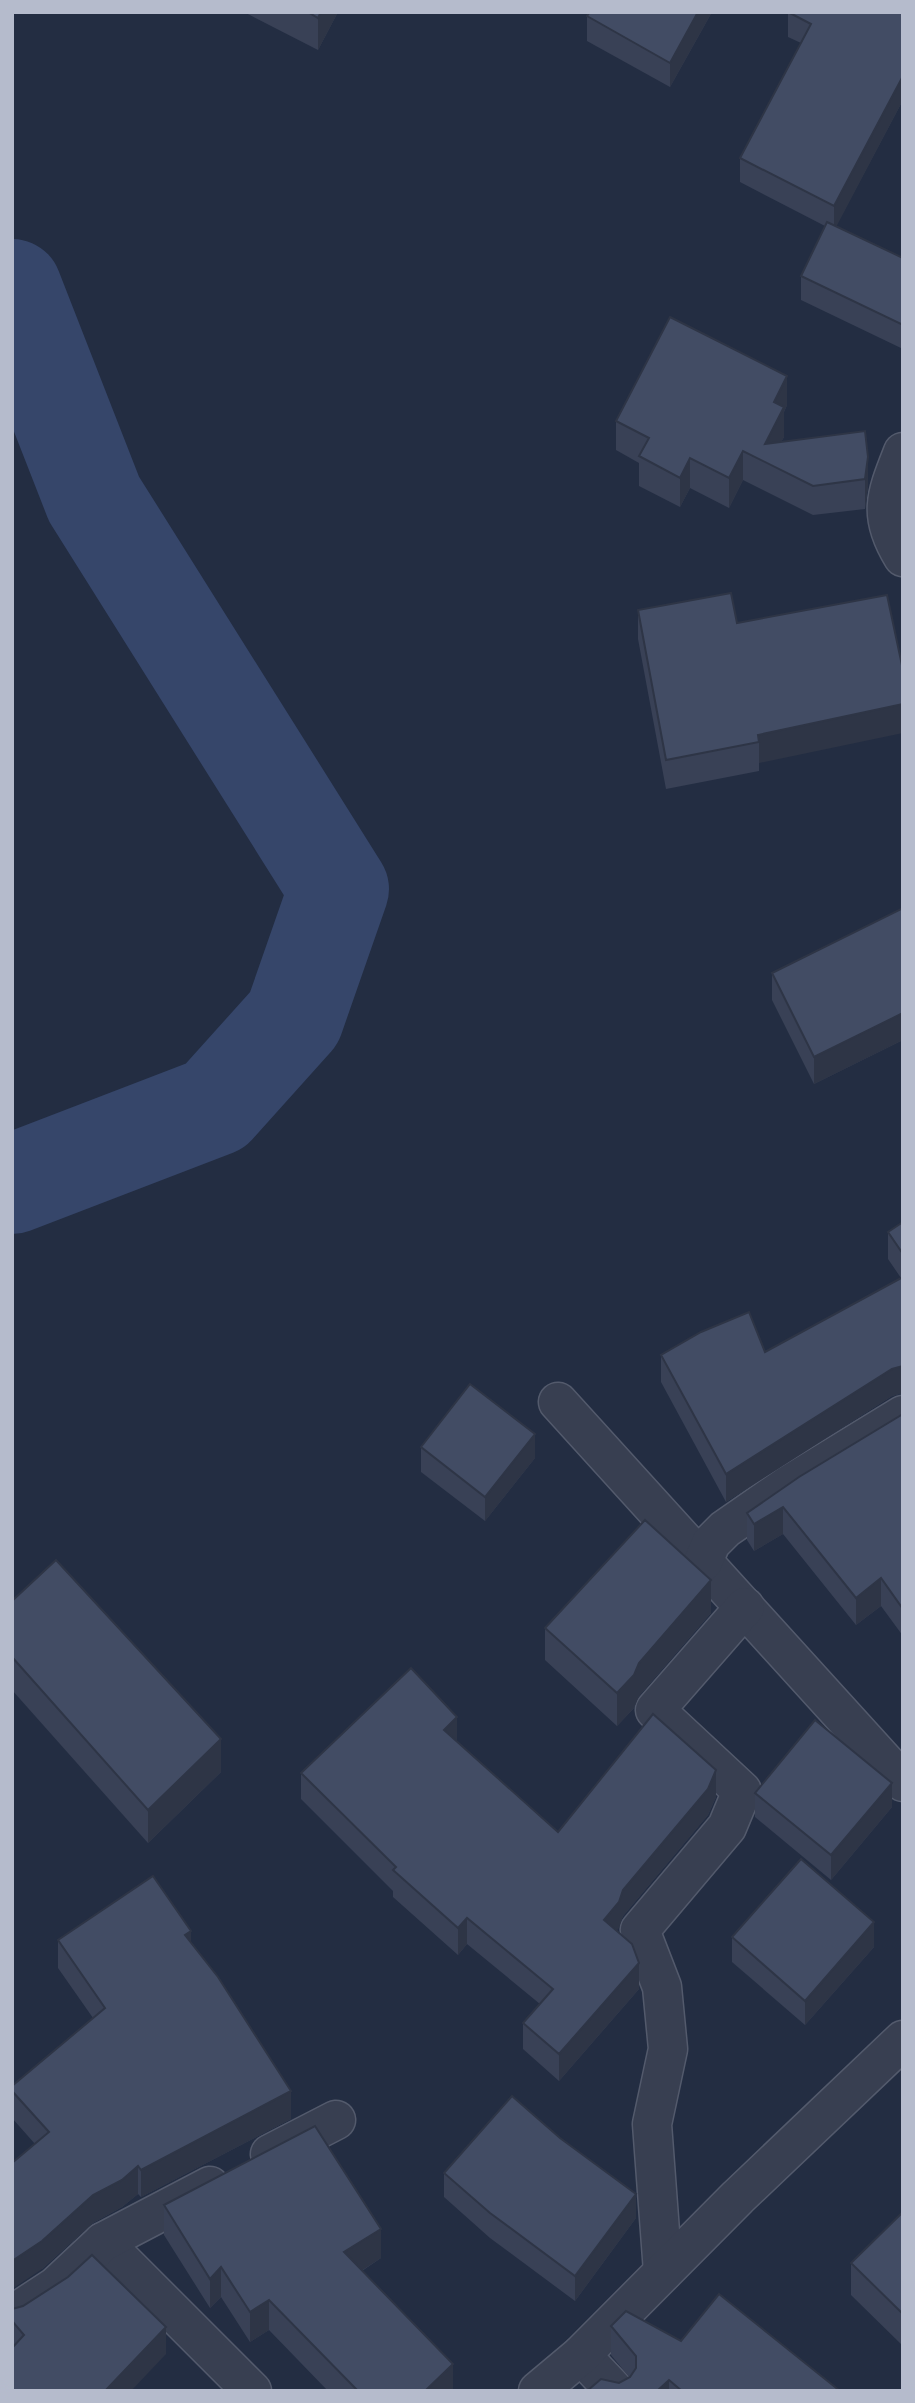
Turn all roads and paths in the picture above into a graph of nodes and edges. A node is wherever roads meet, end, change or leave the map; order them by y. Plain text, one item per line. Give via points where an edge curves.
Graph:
1 (903, 452) edge
2 (892, 532) edge
3 (558, 1402) dead end
4 (903, 1415) edge
5 (703, 1562) junction
6 (745, 1607) junction
7 (903, 1783) edge
8 (903, 2040) edge
9 (336, 2120) dead end
10 (103, 2242) junction
11 (663, 2272) junction
12 (12, 2315) edge
13 (581, 2355) junction
14 (252, 2391) edge
15 (538, 2391) edge
16 (615, 2391) edge

1 - 2 street
3 - 5 street
4 - 5 street via 725,1529 711,1543
5 - 6 street
6 - 7 street
6 - 11 street via 655,1710 741,1791 727,1827 640,1930 662,1987 668,2049 652,2124
8 - 11 street
9 - 10 street
10 - 12 street via 56,2286
10 - 14 street
11 - 13 street
13 - 15 street
13 - 16 street

